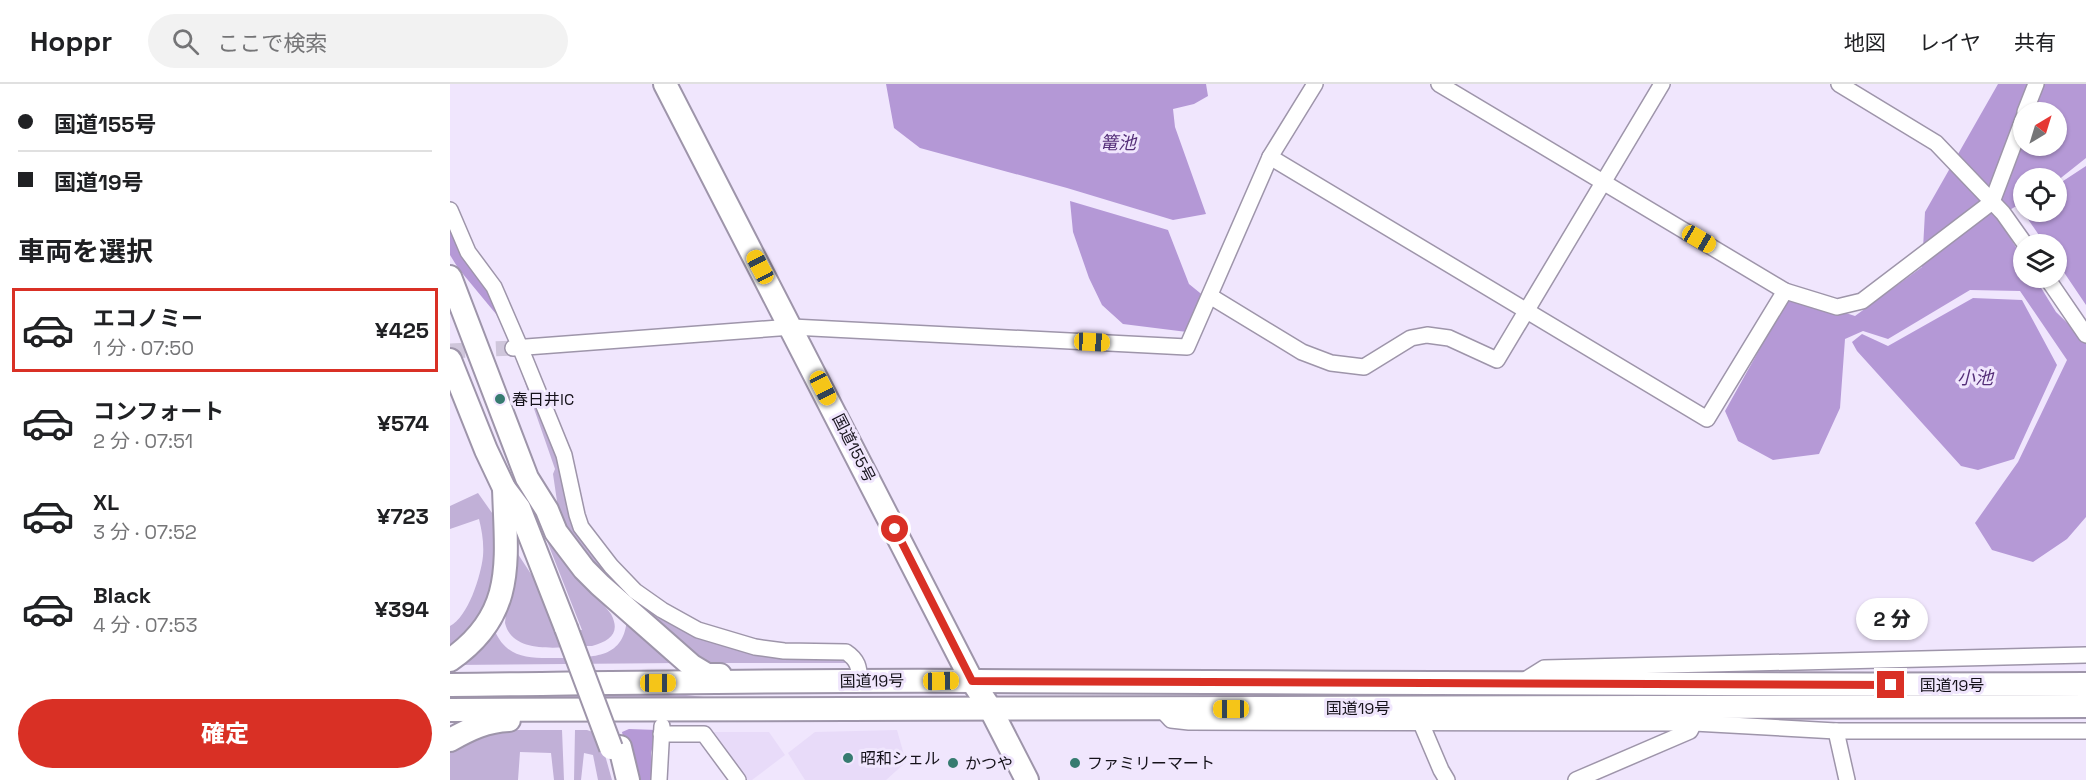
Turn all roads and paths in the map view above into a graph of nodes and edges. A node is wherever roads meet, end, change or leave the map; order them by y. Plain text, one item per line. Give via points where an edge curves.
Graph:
1 (665, 84) edge
2 (1315, 84) edge
3 (1439, 84) edge
4 (1662, 84) edge
5 (1839, 84) edge
6 (2036, 84) edge
7 (2029, 102) edge
8 (2013, 146) edge
9 (1270, 157) junction
10 (1602, 183) junction
11 (1992, 202) junction
12 (450, 210) edge
13 (2018, 234) edge
14 (450, 277) edge
15 (2054, 288) edge
16 (1785, 291) junction
17 (454, 293) edge
18 (1210, 296) junction
19 (1526, 312) junction
20 (792, 327) junction
21 (2086, 335) edge
22 (517, 347) junction
23 (450, 360) edge
24 (527, 478) junction
25 (504, 488) junction
26 (571, 628) junction
27 (2086, 655) edge
28 (450, 660) edge
29 (1890, 660) junction
30 (852, 681) junction
31 (972, 681) junction
32 (1522, 682) junction
33 (2086, 684) edge
34 (450, 685) edge
35 (1891, 696) junction
36 (2086, 706) edge
37 (990, 708) junction
38 (661, 709) junction
39 (1161, 709) junction
40 (450, 710) edge
41 (1421, 723) junction
42 (1694, 723) junction
43 (1836, 731) junction
44 (1891, 731) junction
45 (2086, 731) edge
46 (661, 734) junction
47 (450, 740) edge
48 (616, 747) junction
49 (618, 780) edge
50 (628, 780) edge
51 (659, 780) edge
52 (738, 780) edge
53 (1027, 780) edge
54 (1447, 780) edge
55 (1576, 780) edge
56 (1847, 780) edge

1 - 20 highway, 国道155号
2 - 9 street
3 - 10 street
4 - 10 street
5 - 11 street via 1936,142
6 - 7 street
8 - 11 street
9 - 18 street
9 - 19 street
10 - 16 street
10 - 19 street
11 - 13 street
11 - 16 street via 1862,301 1837,307
12 - 22 street via 468,252 494,287
14 - 17 highway
15 - 21 street
16 - 19 street via 1707,419
17 - 24 highway
18 - 19 street via 1302,352 1331,363 1364,367 1411,338 1427,335 1449,338 1497,360
18 - 20 street via 1187,347
20 - 22 street
20 - 31 highway, 国道155号
22 - 30 street via 564,455 581,526 635,591 698,630 755,647 803,653 846,652 859,666
23 - 25 highway
24 - 26 highway via 531,515
24 - 30 highway via 556,532 584,569 692,666 707,675 832,676
25 - 26 highway via 519,508
25 - 28 highway via 505,577 500,600 484,629
26 - 48 highway via 611,715
27 - 29 street
29 - 32 street via 1544,668
29 - 35 street
30 - 31 highway, 国道19号
30 - 34 highway, 国道19号
31 - 32 highway, 国道19号
31 - 37 highway, 国道155号
32 - 35 highway, 国道19号 via 1771,686
33 - 35 highway, 国道19号
35 - 36 highway, 国道19号
35 - 39 highway, 国道19号
35 - 44 street
37 - 38 highway, 国道19号
37 - 39 highway, 国道19号
37 - 53 highway, 国道155号
38 - 40 highway, 国道19号
38 - 46 street
38 - 47 highway via 643,719 496,720
39 - 41 street via 1172,720 1189,722
41 - 42 street
41 - 54 street
42 - 43 street
42 - 55 street via 1690,731
43 - 44 street
43 - 56 street
44 - 45 street
46 - 51 street
46 - 52 street via 704,734
48 - 49 highway
48 - 50 highway

